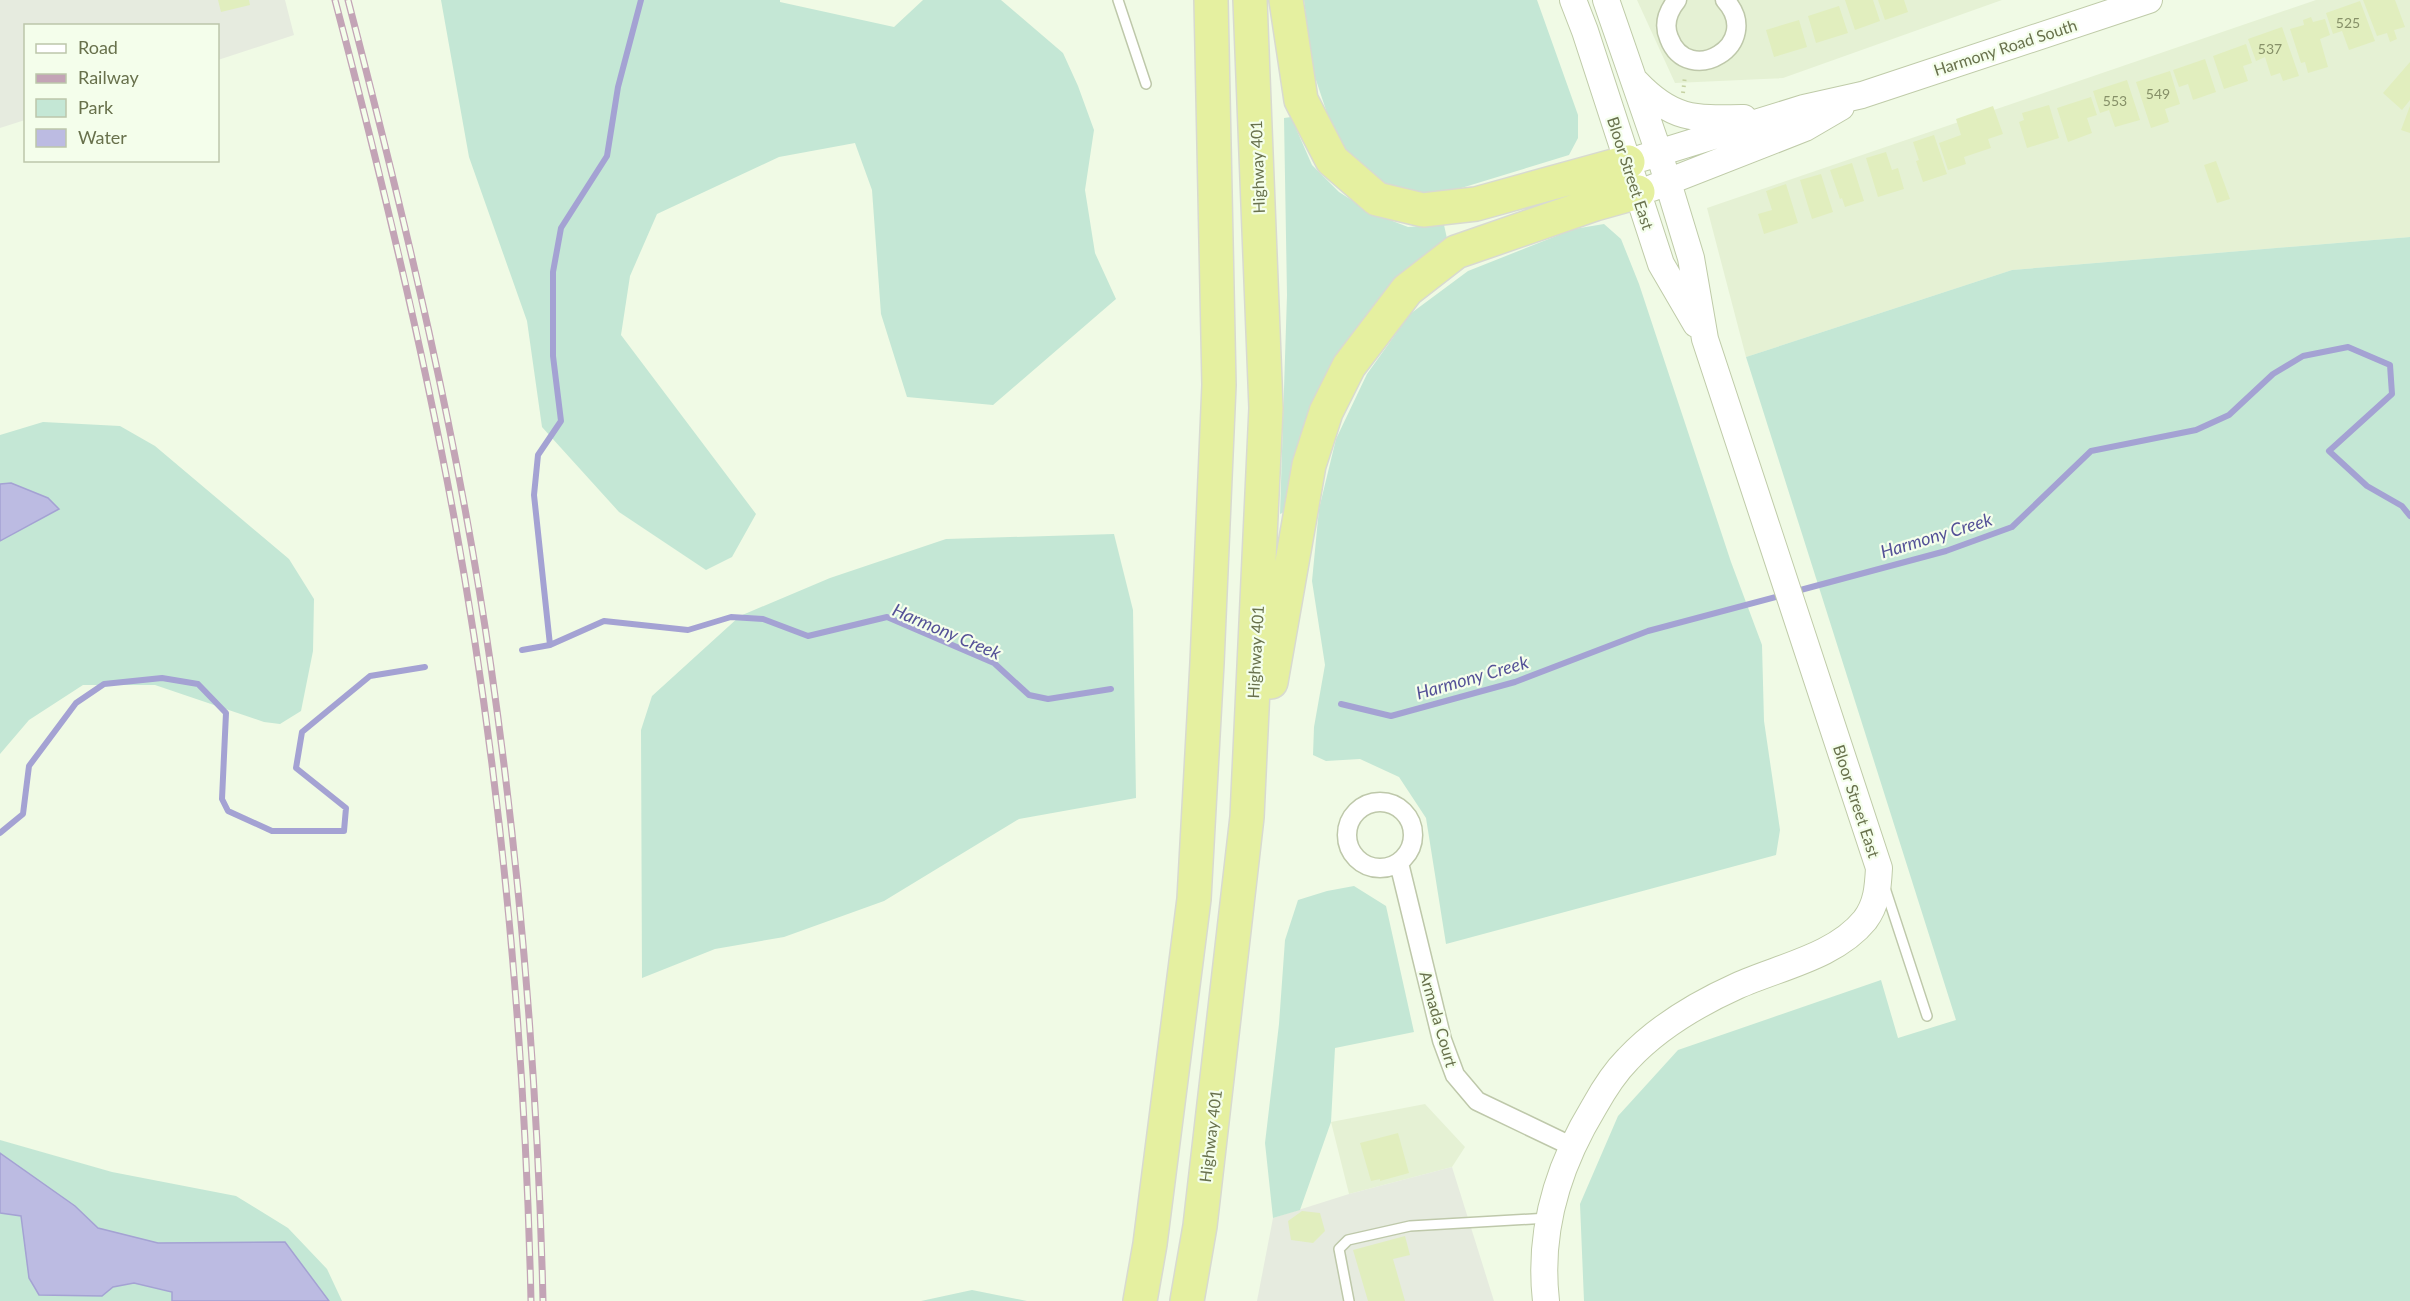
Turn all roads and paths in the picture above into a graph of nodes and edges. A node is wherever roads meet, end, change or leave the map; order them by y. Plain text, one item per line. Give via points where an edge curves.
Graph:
1 (1118, 0) edge
2 (1211, 0) edge
3 (1250, 0) edge
4 (1286, 0) edge
5 (1573, 0) edge
6 (1606, 0) edge
7 (1725, 0) edge
8 (2148, 0) edge
9 (1669, 3) edge
10 (1687, 58) junction
11 (1632, 79) junction
12 (1146, 84) dead end
13 (1862, 95) junction
14 (1682, 102) dead end
15 (1768, 118) junction
16 (1659, 153) junction
17 (1645, 179) junction
18 (1247, 817) junction
19 (1399, 863) dead end
20 (1879, 868) junction
21 (1927, 1016) dead end
22 (1571, 1146) junction
23 (1548, 1218) junction
24 (1140, 1301) edge
25 (1187, 1301) edge
26 (1348, 1301) edge
27 (1546, 1301) edge

1 - 12 lane
2 - 24 highway via 1219,385 1207,663 1194,899
3 - 18 highway, Highway 401 via 1266,408
4 - 17 highway via 1301,100 1332,160 1377,199 1423,210
5 - 17 main road, Bloor Street East
6 - 11 main road, Bloor Street East
7 - 10 street via 1736,21 1732,43 1714,59
8 - 13 main road, Harmony Road South
9 - 10 street via 1667,33 1671,44
10 - 14 path
11 - 15 main road via 1658,104 1684,115 1700,119
11 - 16 main road, Bloor Street East
13 - 15 main road, Harmony Road South
13 - 17 main road, Harmony Road South via 1804,128
15 - 16 main road, Harmony Road South
16 - 17 main road, Harmony Road South
17 - 18 highway via 1595,204 1456,252 1407,290 1349,366 1326,412 1309,465
17 - 20 main road, Bloor Street East via 1661,264 1705,339
18 - 25 highway, Highway 401 via 1200,1226
19 - 22 street, Armada Court via 1442,1040 1455,1075 1477,1101
20 - 21 lane
20 - 22 main road, Bloor Street East via 1877,898 1865,919 1846,937 1822,952 1715,996 1653,1036 1610,1080
22 - 23 main road, Bloor Street East
23 - 26 lane via 1410,1226 1348,1240 1340,1249
23 - 27 main road, Bloor Street East via 1544,1254

